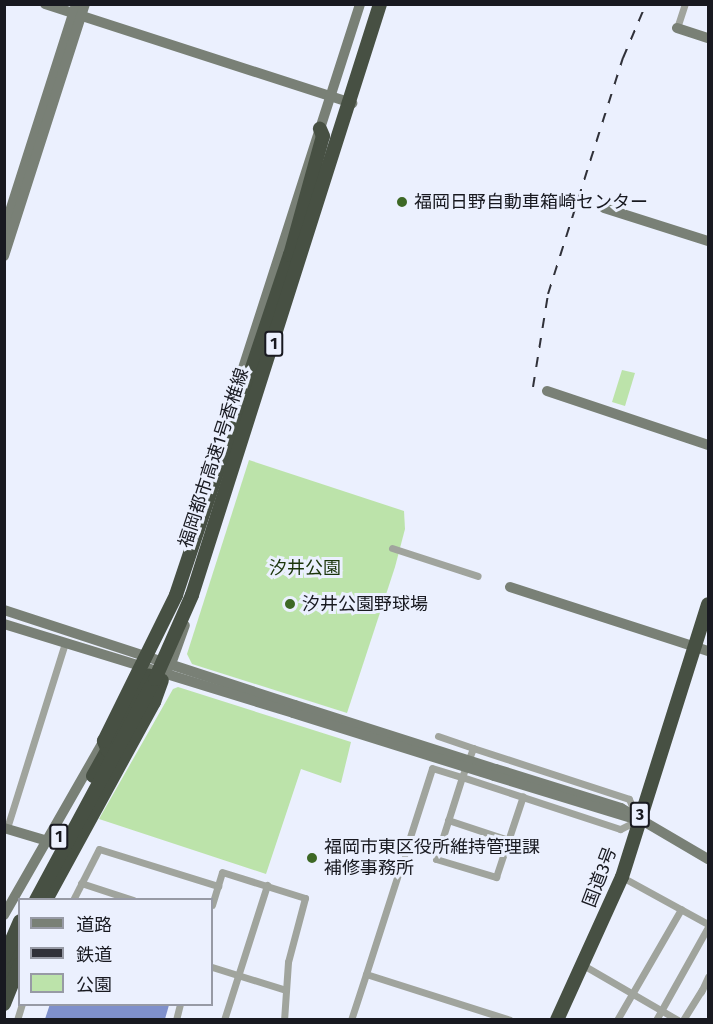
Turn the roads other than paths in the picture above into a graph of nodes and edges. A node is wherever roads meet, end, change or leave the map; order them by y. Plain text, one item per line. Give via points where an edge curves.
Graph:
1 (45, 4) edge
2 (85, 4) edge
3 (360, 4) edge
4 (380, 4) edge
5 (685, 4) edge
6 (77, 11) edge
7 (677, 28) joint
8 (708, 38) edge
9 (330, 95) junction
10 (352, 103) junction
11 (320, 129) junction
12 (604, 208) dead end
13 (4, 230) edge
14 (708, 241) edge
15 (4, 256) edge
16 (547, 391) dead end
17 (708, 445) edge
18 (392, 548) dead end
19 (478, 576) dead end
20 (510, 587) dead end
21 (708, 604) edge
22 (4, 610) edge
23 (4, 624) edge
24 (65, 643) junction
25 (702, 649) edge
26 (148, 663) junction
27 (166, 673) junction
28 (438, 736) dead end
29 (473, 748) junction
30 (108, 751) junction
31 (462, 777) junction
32 (523, 796) junction
33 (638, 819) junction
34 (448, 820) junction
35 (6, 828) edge
36 (508, 840) junction
37 (47, 841) junction
38 (60, 845) junction
39 (708, 859) edge
40 (622, 877) junction
41 (81, 883) junction
42 (267, 885) junction
43 (218, 886) junction
44 (30, 898) edge
45 (37, 898) edge
46 (37, 898) edge
47 (47, 898) edge
48 (74, 898) edge
49 (127, 898) edge
50 (213, 902) edge
51 (681, 909) junction
52 (4, 915) edge
53 (18, 922) edge
54 (18, 925) edge
55 (708, 925) edge
56 (18, 939) edge
57 (4, 940) edge
58 (18, 941) edge
59 (4, 958) edge
60 (584, 965) junction
61 (213, 967) edge
62 (18, 969) edge
63 (366, 974) junction
64 (239, 975) junction
65 (708, 977) edge
66 (4, 978) edge
67 (286, 990) junction
68 (632, 992) junction
69 (4, 1005) edge
70 (662, 1009) junction
71 (224, 1020) edge
72 (284, 1020) edge
73 (351, 1020) edge
74 (510, 1020) edge
75 (557, 1020) edge
76 (617, 1020) edge
77 (656, 1020) edge
78 (681, 1020) edge

1 - 6 street
2 - 6 street
3 - 9 street
4 - 10 street
4 - 30 highway, 福岡都市高速1号香椎線 / 1, bridge via 203,554 162,648
4 - 45 highway, 福岡都市高速1号香椎線 / 1, bridge via 192,595 155,679
5 - 7 street
6 - 9 street
6 - 13 street
6 - 15 street
7 - 8 street
9 - 10 street
9 - 11 street
10 - 27 street
11 - 26 street
11 - 30 highway, bridge via 323,136 290,255 176,595 104,741
12 - 14 street
16 - 17 street
18 - 19 street
20 - 25 street
21 - 25 highway, 国道3号 / 3
22 - 26 street
23 - 24 street
24 - 26 street
24 - 35 street
25 - 33 highway, 国道3号 / 3
26 - 27 street
26 - 37 street
27 - 33 street, bridge via 621,808
27 - 38 street via 138,706
27 - 47 highway
28 - 29 street
29 - 31 street
29 - 33 street via 629,799
30 - 44 highway, 福岡都市高速1号香椎線 / 1
31 - 32 street
31 - 34 street
31 - 63 street via 432,768
32 - 33 street via 620,829
32 - 36 street
33 - 39 street
33 - 40 highway, 国道3号 / 3
34 - 36 street
34 - 36 street via 436,859 496,877
35 - 37 street
37 - 38 street
37 - 52 street
38 - 46 street
40 - 51 street
40 - 60 highway, 国道3号 / 3
41 - 43 street via 99,849
41 - 48 street
41 - 49 street
42 - 43 street via 222,872
42 - 64 street
42 - 67 street via 305,898 294,936
43 - 50 street
51 - 55 street
51 - 68 street
53 - 57 street
54 - 59 highway, bridge
55 - 70 street
56 - 59 street
58 - 66 highway
60 - 68 street
60 - 75 highway, 国道3号 / 3
61 - 64 street
62 - 69 highway
63 - 73 street
63 - 74 street
64 - 67 street
64 - 71 street
65 - 78 street
67 - 72 street
68 - 70 street
68 - 76 street
70 - 77 street
70 - 78 street

